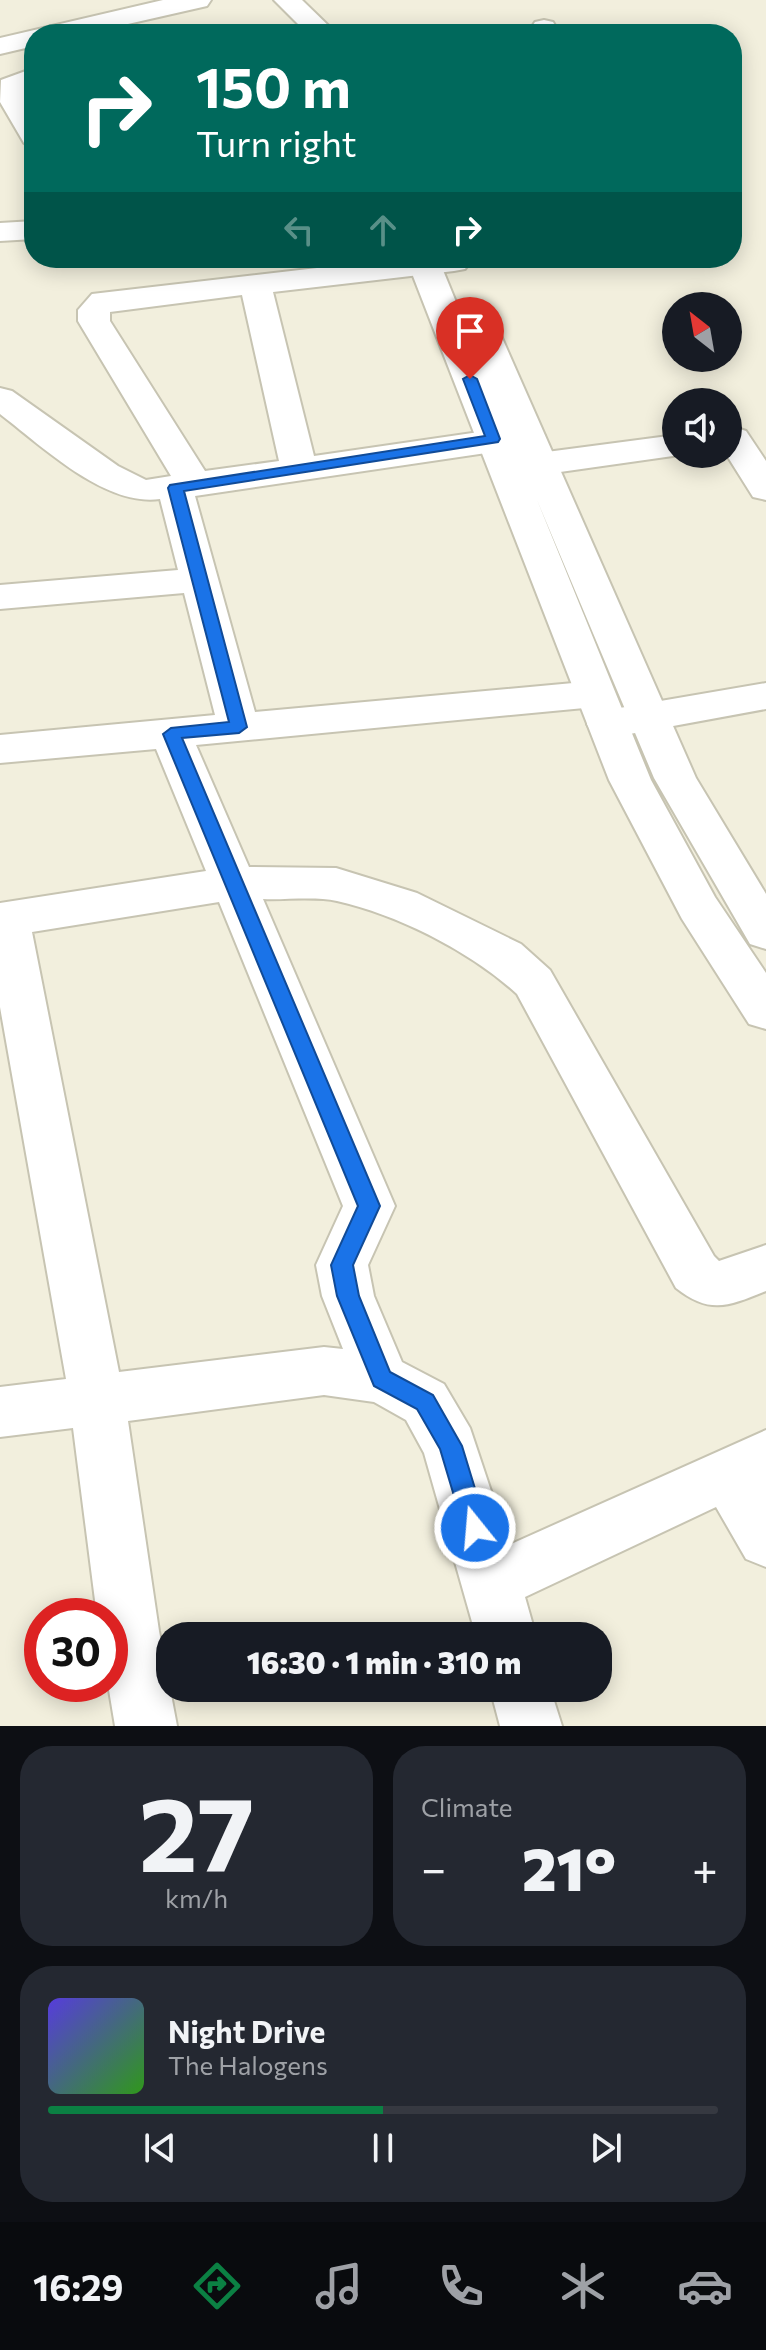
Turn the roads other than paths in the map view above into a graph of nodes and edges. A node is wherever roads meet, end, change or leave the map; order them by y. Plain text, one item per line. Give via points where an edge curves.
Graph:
1 (198, 0) edge
2 (287, 0) edge
3 (310, 0) edge
4 (160, 4) edge
5 (66, 24) edge
6 (177, 24) edge
7 (313, 24) edge
8 (335, 24) edge
9 (24, 37) edge
10 (0, 46) edge
11 (24, 80) edge
12 (24, 119) edge
13 (24, 231) edge
14 (0, 232) edge
15 (441, 268) edge
16 (284, 269) edge
17 (255, 283) junction
18 (0, 398) edge
19 (743, 437) edge
20 (519, 446) junction
21 (662, 446) edge
22 (299, 469) junction
23 (185, 486) junction
24 (766, 489) edge
25 (200, 580) junction
26 (0, 597) edge
27 (766, 696) edge
28 (616, 711) junction
29 (239, 727) junction
30 (171, 734) junction
31 (0, 749) edge
32 (234, 883) junction
33 (4, 919) edge
34 (766, 932) edge
35 (766, 1011) edge
36 (766, 1267) edge
37 (382, 1379) junction
38 (97, 1399) junction
39 (0, 1412) edge
40 (747, 1465) edge
41 (766, 1540) edge
42 (498, 1609) edge
43 (524, 1702) edge
44 (146, 1726) edge
45 (531, 1726) edge

1 - 4 street
2 - 7 street
3 - 8 street
4 - 5 street
4 - 6 street
9 - 10 street
11 - 12 street via 11,86 11,96
13 - 14 street
15 - 20 street
16 - 17 street
17 - 22 street
17 - 23 street via 127,296 103,301 94,310 94,321
18 - 23 street via 124,485 143,491
19 - 24 street
20 - 21 street
20 - 22 street
20 - 28 street
20 - 28 street
22 - 23 street
23 - 25 street
25 - 26 street
25 - 29 street
27 - 28 street
28 - 29 street
28 - 34 street via 675,778
28 - 35 street via 630,780 698,907
29 - 30 street
30 - 31 street
30 - 32 street
32 - 33 street
32 - 36 street via 336,884 401,905 505,956 534,982 695,1272 711,1285
32 - 37 street via 369,1206 342,1265 348,1296
33 - 38 street
37 - 38 street via 324,1371
37 - 42 street via 425,1402 450,1446
38 - 39 street
38 - 44 street
40 - 41 street
40 - 42 street
43 - 45 street

